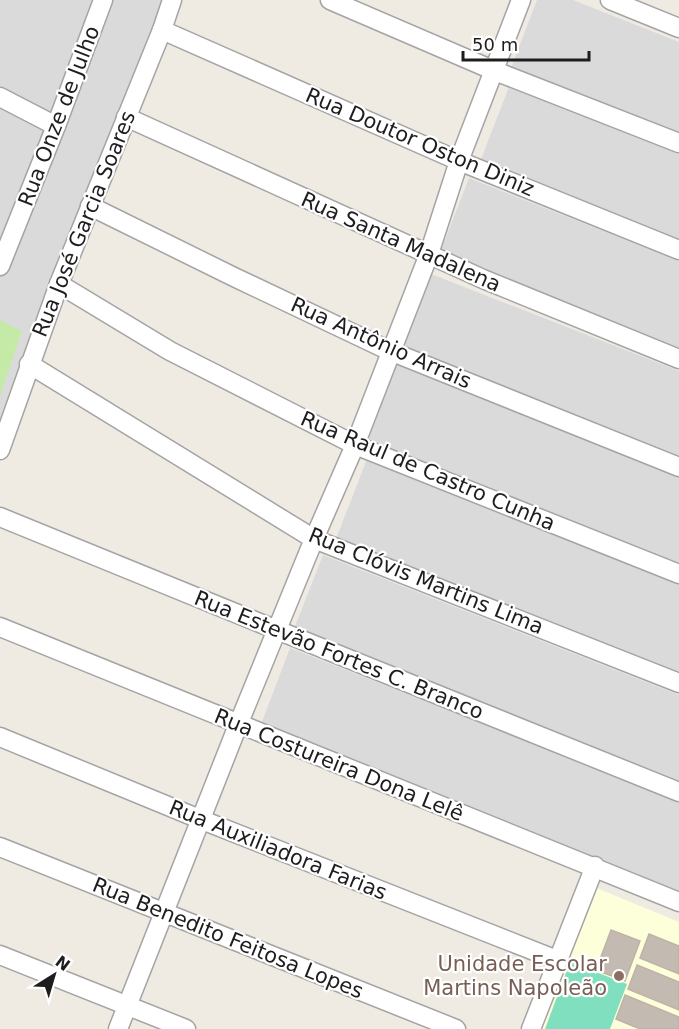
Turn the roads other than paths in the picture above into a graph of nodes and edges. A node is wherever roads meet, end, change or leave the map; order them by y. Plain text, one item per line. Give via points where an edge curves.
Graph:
1 (103, 0) edge
2 (172, 0) edge
3 (330, 0) edge
4 (521, 0) edge
5 (610, 0) edge
6 (679, 28) edge
7 (162, 30) junction
8 (495, 71) junction
9 (0, 97) edge
10 (126, 117) junction
11 (56, 126) junction
12 (679, 143) edge
13 (459, 161) junction
14 (90, 206) junction
15 (679, 250) edge
16 (429, 254) junction
17 (0, 266) edge
18 (59, 284) junction
19 (390, 351) junction
20 (679, 359) edge
21 (29, 364) junction
22 (355, 445) junction
23 (0, 450) edge
24 (679, 466) edge
25 (0, 516) edge
26 (314, 538) junction
27 (679, 574) edge
28 (0, 627) edge
29 (277, 630) junction
30 (679, 683) edge
31 (238, 725) junction
32 (0, 737) edge
33 (679, 792) edge
34 (202, 820) junction
35 (0, 847) edge
36 (595, 866) junction
37 (679, 902) edge
38 (165, 912) junction
39 (0, 955) edge
40 (557, 960) junction
41 (127, 1005) junction
42 (118, 1029) edge
43 (186, 1029) edge
44 (456, 1029) edge
45 (531, 1029) edge

1 - 11 street, Rua Onze de Julho
2 - 7 street, Rua José Garcia Soares
3 - 8 street
4 - 8 street
5 - 6 street
7 - 10 street, Rua José Garcia Soares
7 - 13 street, Rua Doutor Oston Diniz
8 - 12 street
8 - 13 street
9 - 11 street
10 - 14 street, Rua José Garcia Soares
10 - 16 street, Rua Santa Madalena
11 - 17 street, Rua Onze de Julho
13 - 15 street, Rua Doutor Oston Diniz
13 - 16 street
14 - 18 street, Rua José Garcia Soares
14 - 19 street, Rua Antônio Arrais
16 - 19 street
16 - 20 street, Rua Santa Madalena
18 - 21 street, Rua José Garcia Soares
18 - 22 street, Rua Raul de Castro Cunha via 170,351
19 - 22 street
19 - 24 street, Rua Antônio Arrais
21 - 23 street, Rua José Garcia Soares
21 - 26 street, Rua Clóvis Martins Lima
22 - 26 street
22 - 27 street, Rua Raul de Castro Cunha
25 - 29 street, Rua Estevão Fortes C. Branco
26 - 29 street
26 - 30 street, Rua Clóvis Martins Lima
28 - 31 street, Rua Costureira Dona Lelê
29 - 31 street
29 - 33 street, Rua Estevão Fortes C. Branco
31 - 34 street
31 - 36 street, Rua Costureira Dona Lelê
32 - 34 street, Rua Auxiliadora Farias
34 - 38 street
34 - 40 street, Rua Auxiliadora Farias
35 - 38 street, Rua Benedito Feitosa Lopes
36 - 37 street, Rua Costureira Dona Lelê
36 - 40 street
38 - 41 street
38 - 44 street, Rua Benedito Feitosa Lopes
39 - 41 street
40 - 45 street
41 - 42 street
41 - 43 street

